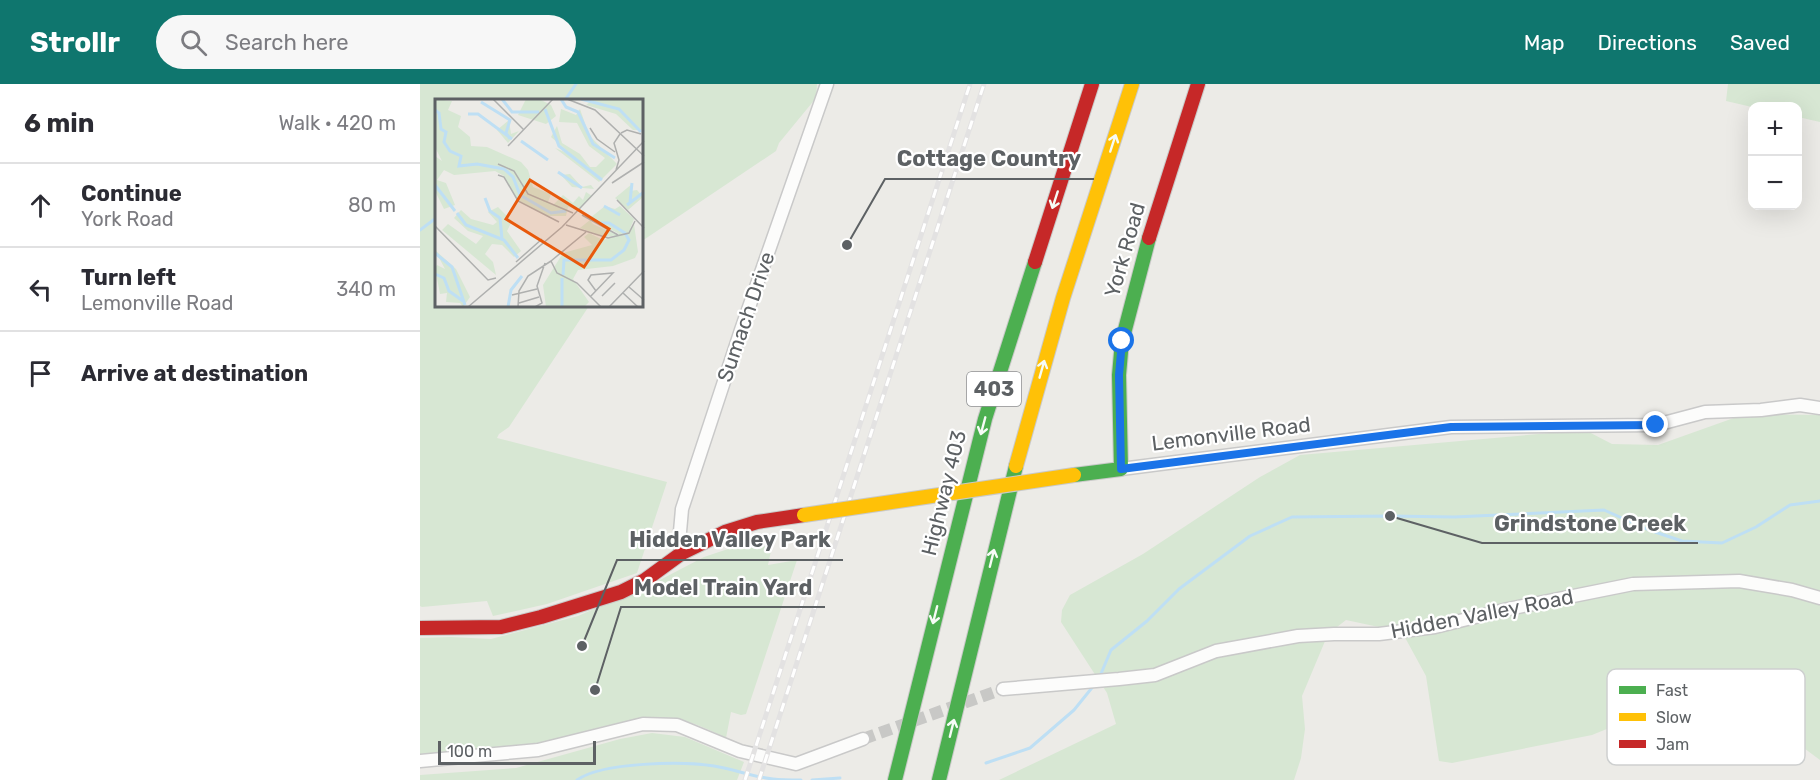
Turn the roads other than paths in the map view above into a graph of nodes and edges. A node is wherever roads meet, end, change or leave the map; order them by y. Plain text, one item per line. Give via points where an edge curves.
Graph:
1 (827, 84) edge
2 (1092, 84) edge
3 (1132, 84) edge
4 (1198, 84) edge
5 (1820, 408) edge
6 (1121, 469) junction
7 (681, 553) junction
8 (1820, 598) edge
9 (420, 628) edge
10 (1003, 689) tunnel mouth
11 (863, 740) tunnel mouth
12 (420, 761) edge
13 (895, 780) edge
14 (939, 780) edge

1 - 7 street, Sumach Drive via 682,509
2 -> 13 main road, Highway 403 / 403 via 985,419
14 -> 3 main road, 403 via 1029,416 1061,302
4 - 6 main road, York Road via 1146,247 1122,341
5 - 6 street, Lemonville Road via 1800,405 1705,412 1656,425 1451,427
6 - 7 main road, Lemonville Road, bridge via 758,522 725,532
7 - 9 main road, Lemonville Road via 645,580 621,592 542,617 501,627
8 - 10 street, Hidden Valley Road via 1739,581 1633,584 1435,627 1379,634 1298,636 1216,651 1155,675
11 - 12 street via 796,764 740,751 677,725 643,724 538,750

